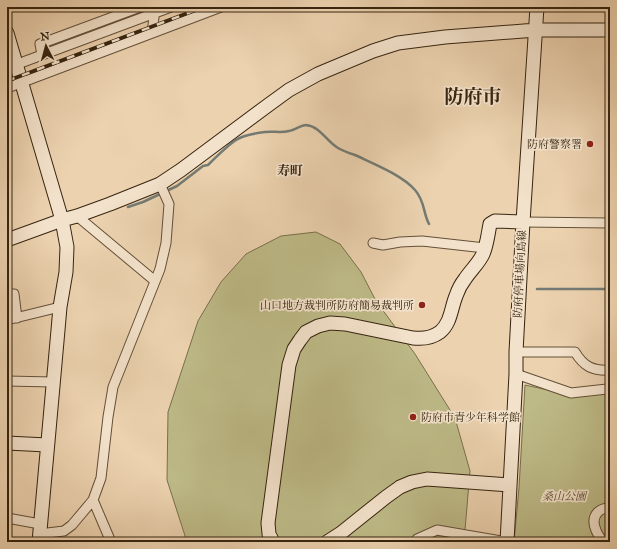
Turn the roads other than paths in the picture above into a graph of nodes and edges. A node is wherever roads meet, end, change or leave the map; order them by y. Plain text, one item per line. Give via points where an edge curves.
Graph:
1 (140, 7) edge
2 (171, 7) edge
3 (221, 7) edge
4 (537, 7) edge
5 (155, 10) edge
6 (536, 30) junction
7 (610, 30) edge
8 (7, 33) edge
9 (152, 33) junction
10 (42, 55) junction
11 (11, 66) edge
12 (21, 82) junction
13 (7, 88) edge
14 (160, 184) junction
15 (77, 216) junction
16 (62, 220) junction
17 (522, 222) junction
18 (610, 222) edge
19 (7, 240) edge
20 (373, 243) dead end
21 (485, 248) junction
22 (155, 281) junction
23 (7, 294) edge
24 (60, 307) junction
25 (516, 352) junction
26 (610, 370) edge
27 (516, 374) junction
28 (7, 381) edge
29 (53, 382) junction
30 (610, 390) edge
31 (7, 443) edge
32 (47, 445) junction
33 (510, 485) junction
34 (93, 500) junction
35 (610, 508) edge
36 (7, 518) edge
37 (39, 533) edge
38 (111, 542) edge
39 (273, 542) edge
40 (327, 542) edge
41 (414, 542) edge
42 (507, 542) edge
43 (603, 542) edge

1 - 10 street via 40,44
2 - 5 street
3 - 9 street
4 - 6 street, 防府停車場向島線
5 - 9 street
5 - 10 street
6 - 7 street
6 - 14 street via 404,42 349,60 290,90
6 - 17 street, 防府停車場向島線
8 - 11 street
9 - 12 street
10 - 11 street
11 - 12 street
12 - 13 street
12 - 16 street
14 - 15 street
14 - 22 street via 169,204 166,243
15 - 16 street
15 - 22 street
16 - 19 street
16 - 24 street via 67,246
17 - 18 street
17 - 21 street via 495,221 490,224
17 - 25 street, 防府停車場向島線
20 - 21 street via 383,245 422,241
21 - 39 street via 456,296 446,325 432,336 423,339 413,338 330,323 306,332 300,340 289,365 268,523
22 - 34 street via 113,387 101,478
23 - 24 street via 14,294 14,319
24 - 29 street
25 - 26 street via 575,352 587,367 600,371
25 - 27 street, 防府停車場向島線
27 - 30 street via 572,393
27 - 33 street, 防府停車場向島線
28 - 29 street
29 - 32 street
31 - 32 street
32 - 37 street
33 - 40 street via 427,479 412,482 400,487
33 - 42 street, 防府停車場向島線
34 - 37 street via 64,531
34 - 38 street
35 - 43 street via 600,510 595,515 595,530
36 - 37 street
41 - 42 street via 437,530

